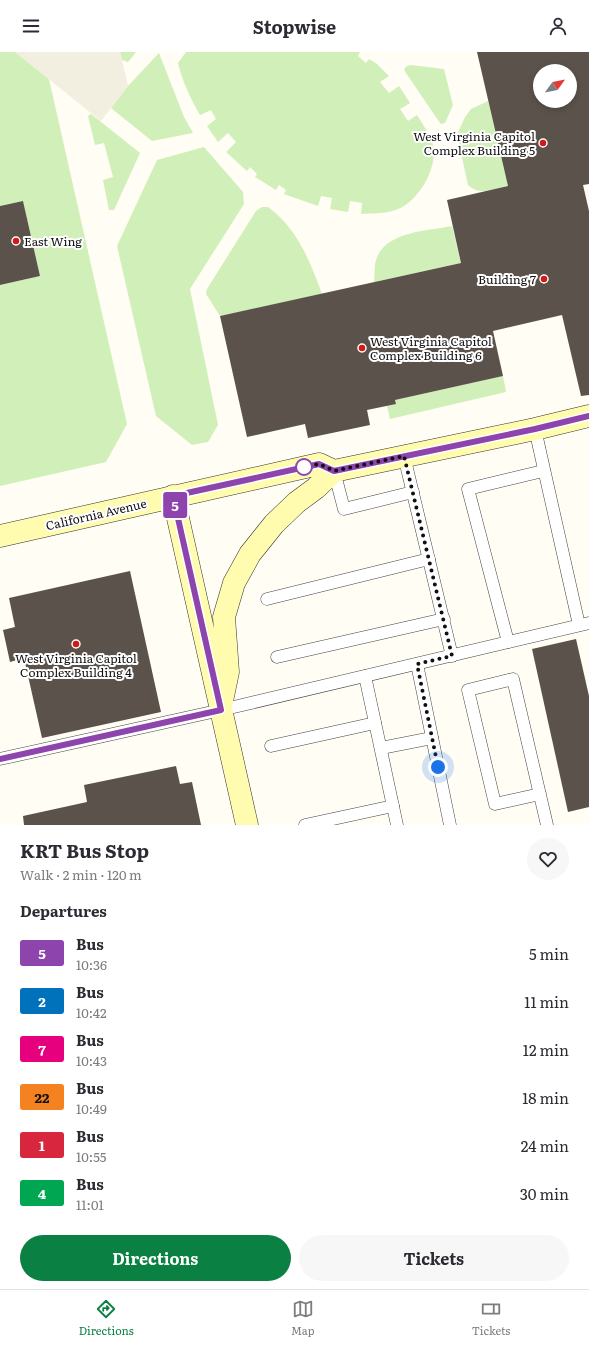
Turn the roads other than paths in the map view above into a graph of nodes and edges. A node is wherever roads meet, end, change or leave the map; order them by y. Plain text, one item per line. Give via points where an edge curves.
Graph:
1 (589, 416) edge
2 (535, 429) junction
3 (404, 456) junction
4 (334, 471) junction
5 (543, 471) junction
6 (413, 492) junction
7 (173, 496) junction
8 (0, 536) edge
9 (429, 559) junction
10 (267, 599) dead end
11 (444, 618) junction
12 (584, 624) edge
13 (508, 642) junction
14 (452, 656) junction
15 (277, 657) dead end
16 (417, 664) junction
17 (365, 676) junction
18 (221, 710) junction
19 (375, 723) junction
20 (432, 738) junction
21 (270, 746) dead end
22 (381, 748) junction
23 (0, 759) edge
24 (540, 794) junction
25 (393, 806) junction
26 (247, 825) edge
27 (305, 825) edge
28 (397, 825) edge
29 (450, 825) edge
30 (547, 825) edge

1 - 2 street
2 - 3 street
2 - 5 lane
3 - 4 street
3 - 6 lane
4 - 6 lane via 344,509
4 - 7 street, California Avenue via 319,464
4 - 18 street via 274,524 250,554 234,583 224,617 228,672
5 - 12 lane
5 - 13 lane via 468,489
6 - 9 lane
7 - 8 street, California Avenue
7 - 18 street
9 - 10 lane
9 - 11 lane
11 - 14 lane
11 - 15 lane
12 - 13 lane
13 - 14 lane
14 - 16 lane
16 - 17 lane
16 - 20 lane
17 - 18 lane
17 - 19 lane
18 - 23 lane
18 - 26 street
19 - 21 lane
19 - 22 lane
20 - 22 lane
20 - 29 lane
22 - 25 lane
24 - 24 lane via 513,680 468,690 495,804
24 - 30 lane
25 - 27 lane
25 - 28 lane

